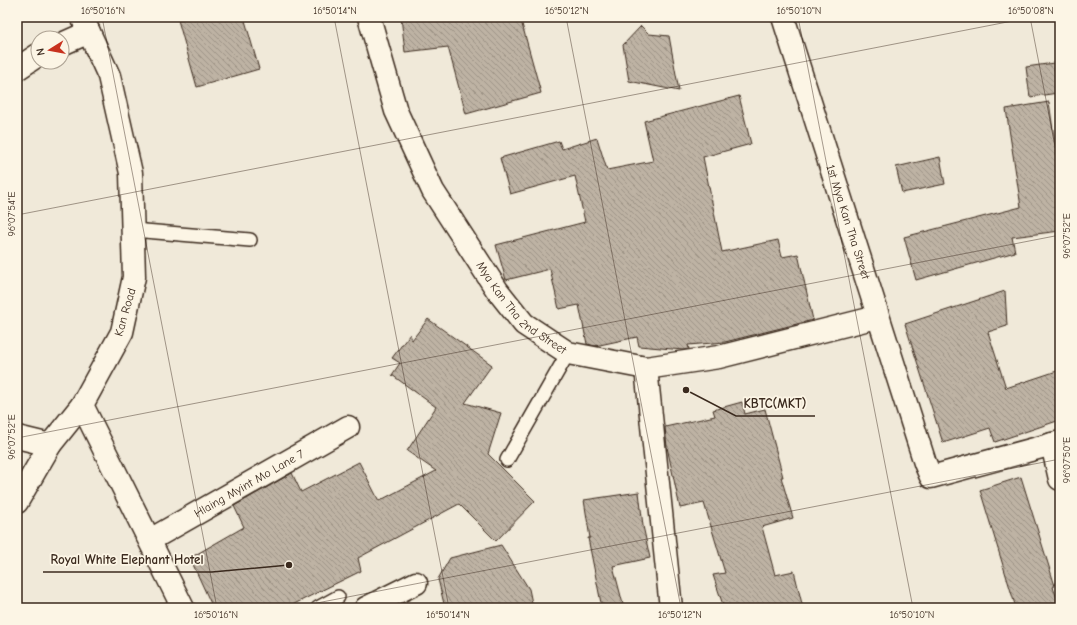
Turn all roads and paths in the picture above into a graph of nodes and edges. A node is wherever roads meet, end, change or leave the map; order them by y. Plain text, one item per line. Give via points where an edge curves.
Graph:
1 (369, 17) edge
2 (783, 17) edge
3 (85, 24) edge
4 (70, 37) edge
5 (30, 60) edge
6 (17, 69) edge
7 (133, 230) junction
8 (250, 240) dead end
9 (877, 317) junction
10 (568, 353) junction
11 (646, 368) junction
12 (82, 405) junction
13 (348, 427) dead end
14 (17, 438) edge
15 (1056, 443) edge
16 (50, 445) junction
17 (507, 460) dead end
18 (1060, 479) edge
19 (17, 502) edge
20 (150, 540) junction
21 (416, 583) dead end
22 (338, 597) dead end
23 (182, 608) edge
24 (318, 608) edge
25 (366, 608) edge
26 (671, 608) edge

1 - 10 street, Mya Kan Tha 2nd Street via 396,111 433,191 497,290 524,324
2 - 9 street, 1st Mya Kan Tha Street
3 - 4 street
3 - 7 street, Kan Road via 109,76 130,173
5 - 6 street
7 - 8 lane
7 - 12 street, Kan Road via 134,277 122,332
9 - 11 street, Mya Kan Tha 2nd Street via 719,357
9 - 15 street, 1st Mya Kan Tha Street via 925,463 932,476
10 - 11 street, Mya Kan Tha 2nd Street
10 - 17 lane
11 - 26 street
12 - 16 street, Kan Road
12 - 20 street
13 - 20 street, Hlaing Myint Mo Lane 7
14 - 16 street
15 - 18 street
16 - 19 street, Kan Road
20 - 23 street
21 - 25 street
22 - 24 lane

